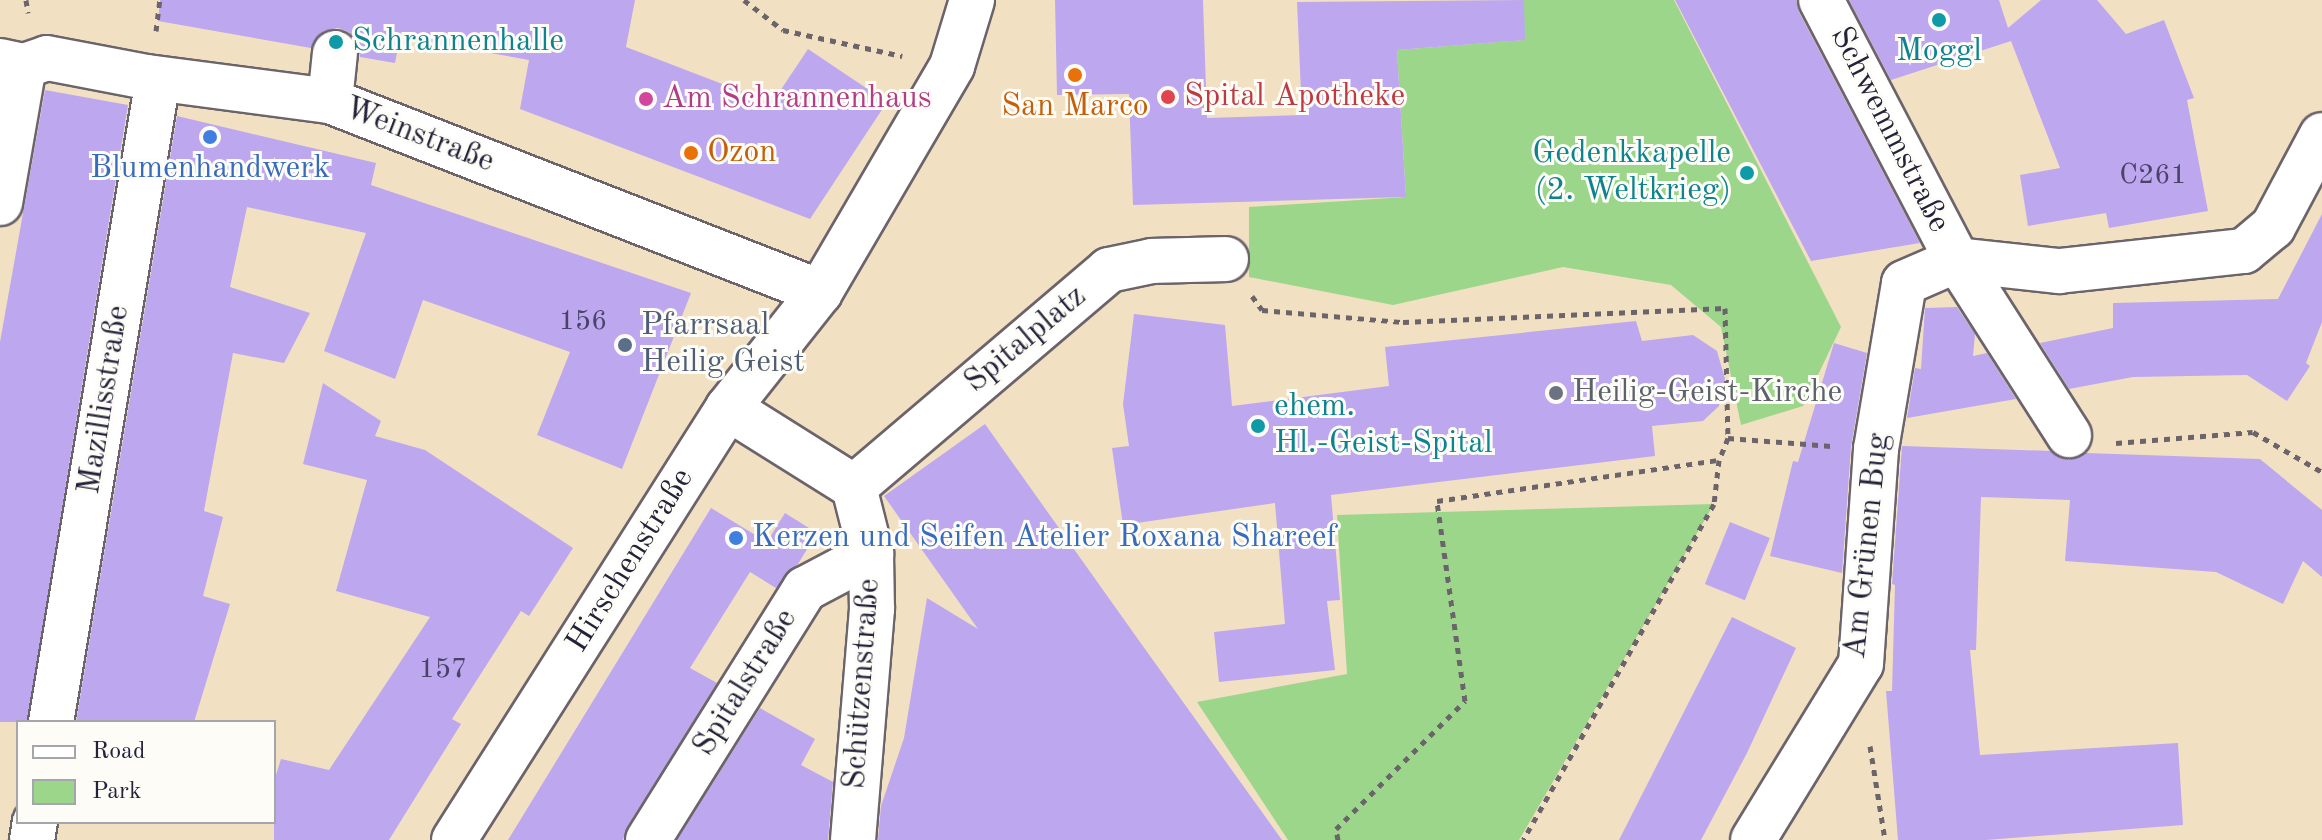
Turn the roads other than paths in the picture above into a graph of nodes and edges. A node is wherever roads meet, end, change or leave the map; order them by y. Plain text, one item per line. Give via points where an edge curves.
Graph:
1 (972, 0) edge
2 (1821, 0) edge
3 (335, 53) dead end
4 (12, 64) edge
5 (158, 79) junction
6 (330, 101) junction
7 (2322, 135) edge
8 (0, 203) edge
9 (1226, 259) road end
10 (1957, 260) junction
11 (820, 292) junction
12 (728, 408) junction
13 (2069, 435) road end
14 (854, 487) junction
15 (871, 554) junction
16 (51, 720) edge
17 (454, 840) edge
18 (648, 840) edge
19 (853, 840) edge
20 (1753, 840) edge

1 - 11 street via 952,66
2 - 10 street, Schwemmstraße
3 - 6 street
4 - 5 street, Weinstraße via 47,58
4 - 8 street
5 - 6 street, Weinstraße
5 - 16 street, Mazillisstraße
6 - 11 street, Weinstraße
7 - 10 street via 2273,227 2244,251 2059,271
9 - 14 street, Spitalplatz via 1152,261 1109,270
10 - 13 street, Schwemmstraße
10 - 20 street, Am Grünen Bug via 1904,283 1876,449 1861,664
11 - 12 street, Hirschenstraße
12 - 14 street
12 - 17 street, Hirschenstraße
14 - 15 street, Schützenstraße
15 - 18 street, Spitalstraße via 805,589
15 - 19 street, Schützenstraße via 871,623

